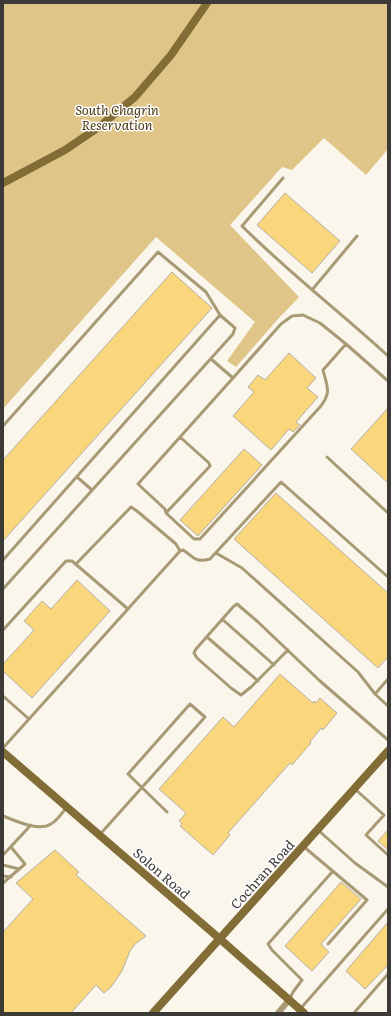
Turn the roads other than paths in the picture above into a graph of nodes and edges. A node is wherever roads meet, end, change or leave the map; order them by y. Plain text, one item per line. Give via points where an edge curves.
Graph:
1 (206, 3) edge
2 (283, 178) dead end
3 (3, 183) edge
4 (357, 236) dead end
5 (312, 290) junction
6 (220, 316) junction
7 (346, 344) junction
8 (388, 356) edge
9 (211, 359) junction
10 (232, 378) junction
11 (388, 381) edge
12 (3, 426) edge
13 (180, 437) junction
14 (327, 457) dead end
15 (77, 477) junction
16 (92, 490) junction
17 (388, 512) edge
18 (166, 513) junction
19 (180, 551) junction
20 (216, 553) junction
21 (3, 560) edge
22 (76, 564) junction
23 (388, 577) edge
24 (3, 589) edge
25 (128, 609) junction
26 (222, 619) junction
27 (3, 630) edge
28 (207, 636) junction
29 (288, 650) junction
30 (274, 665) junction
31 (388, 680) edge
32 (258, 681) junction
33 (375, 694) junction
34 (3, 696) edge
35 (388, 706) edge
36 (29, 719) junction
37 (388, 740) edge
38 (3, 748) edge
39 (388, 751) edge
40 (3, 752) edge
41 (141, 788) junction
42 (354, 788) junction
43 (66, 807) junction
44 (388, 811) edge
45 (167, 812) dead end
46 (384, 815) junction
47 (3, 816) edge
48 (31, 825) junction
49 (318, 829) junction
50 (99, 835) junction
51 (11, 846) junction
52 (303, 846) junction
53 (3, 855) edge
54 (388, 855) edge
55 (3, 865) edge
56 (19, 870) junction
57 (333, 871) junction
58 (3, 876) edge
59 (11, 876) junction
60 (3, 883) edge
61 (388, 887) edge
62 (388, 909) edge
63 (220, 939) junction
64 (328, 944) dead end
65 (388, 974) edge
66 (289, 1000) junction
67 (302, 1011) edge
68 (153, 1013) edge
69 (278, 1013) edge
70 (354, 1013) edge

1 - 3 street via 172,55 135,97 100,127 65,150
2 - 5 lane via 242,226
4 - 5 lane
5 - 8 lane
6 - 9 lane via 235,328 233,334
6 - 12 lane via 206,292 158,252
6 - 15 lane
7 - 10 lane via 320,323 303,315 292,316 281,324
7 - 11 lane
7 - 18 lane via 323,370 328,397 200,539 194,539
9 - 10 lane
9 - 16 lane
10 - 13 lane
13 - 18 lane via 138,484 165,509
13 - 18 lane via 210,466
14 - 17 lane
15 - 16 lane
15 - 21 lane
16 - 24 lane
19 - 20 lane via 183,550 196,560 202,561 210,559
19 - 22 lane via 176,544 131,507
19 - 25 lane
20 - 23 lane via 281,482
20 - 33 lane via 242,568 358,672
22 - 25 lane
22 - 27 lane via 66,561
25 - 36 lane
26 - 28 lane
26 - 29 lane via 237,604
26 - 30 lane
28 - 32 lane
28 - 32 lane via 194,653 231,688 241,695
29 - 30 lane
29 - 37 lane
30 - 32 lane
31 - 33 lane
33 - 35 lane
34 - 36 lane
36 - 38 lane
39 - 42 street, Cochran Road
40 - 43 street, Solon Road
41 - 41 lane via 205,717 190,704 128,774
41 - 45 lane
41 - 50 lane
42 - 46 lane
42 - 49 street, Cochran Road
43 - 48 lane via 50,825
43 - 50 street, Solon Road
44 - 46 lane
46 - 54 lane via 366,836
47 - 48 lane
48 - 51 lane
49 - 52 street, Cochran Road
49 - 61 lane via 355,863
50 - 63 street, Solon Road
51 - 53 lane
51 - 56 lane via 25,864
52 - 57 lane
52 - 63 street, Cochran Road
55 - 56 lane
56 - 59 lane
57 - 64 lane via 367,900
57 - 66 lane via 268,944 302,980
58 - 59 lane
59 - 60 lane
62 - 67 lane
63 - 66 street, Solon Road
63 - 68 street, Cochran Road
65 - 70 lane
66 - 67 street, Solon Road
66 - 69 street

